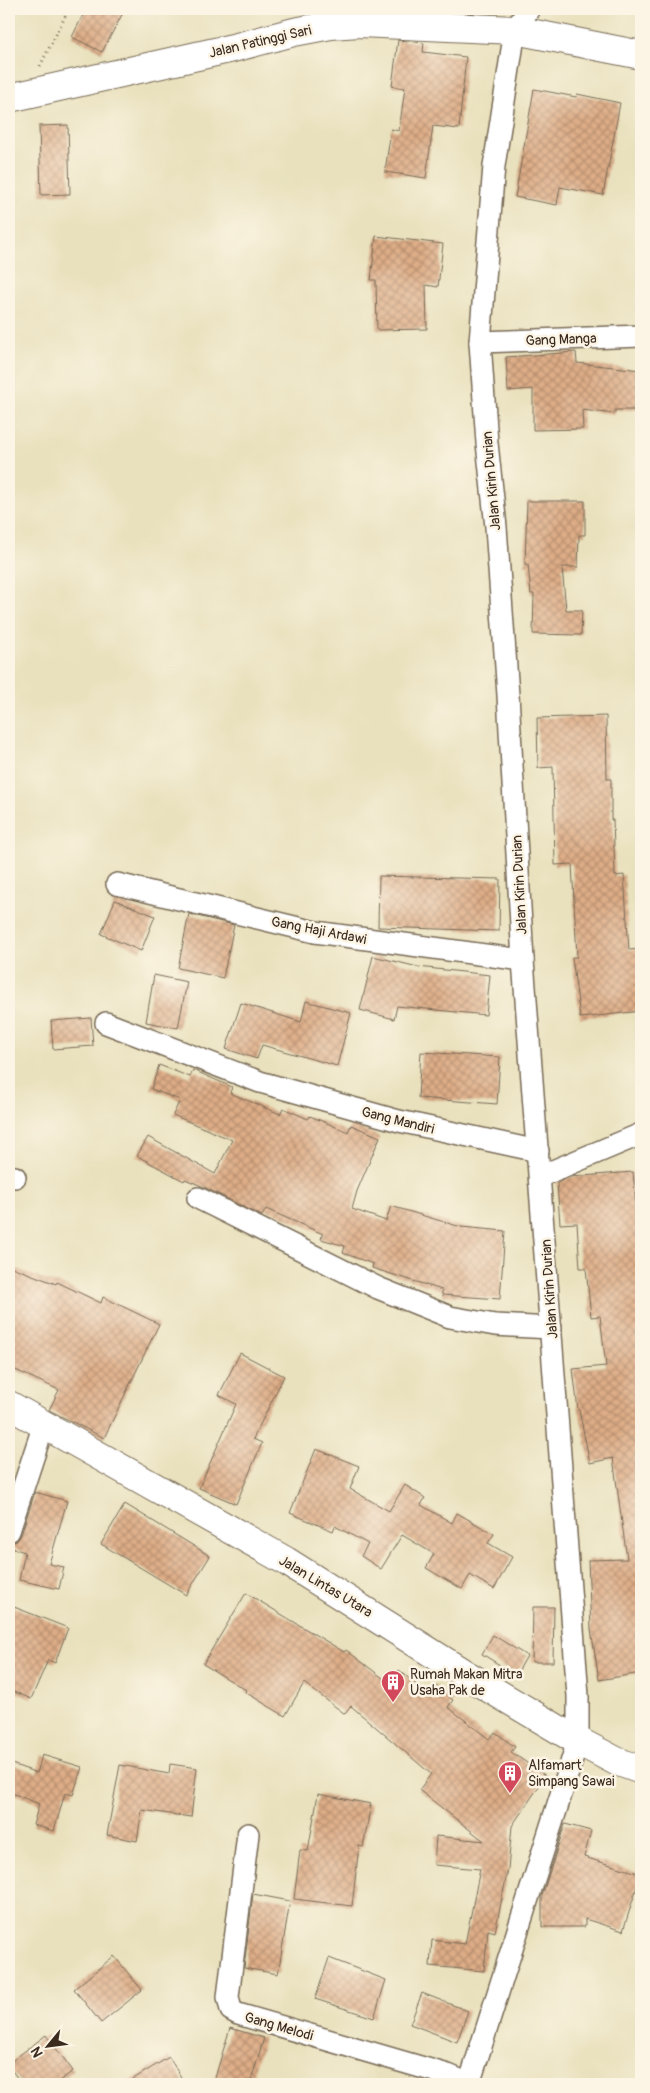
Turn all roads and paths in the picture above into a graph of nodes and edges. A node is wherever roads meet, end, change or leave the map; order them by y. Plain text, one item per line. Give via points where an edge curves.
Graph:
1 (69, 9) edge
2 (522, 20) edge
3 (641, 55) edge
4 (18, 96) edge
5 (641, 336) edge
6 (480, 342) junction
7 (117, 884) dead end
8 (523, 960) junction
9 (106, 1023) dead end
10 (641, 1134) edge
11 (538, 1151) junction
12 (540, 1176) junction
13 (198, 1198) dead end
14 (551, 1328) junction
15 (9, 1405) edge
16 (44, 1424) junction
17 (9, 1531) edge
18 (578, 1741) junction
19 (641, 1770) edge
20 (248, 1834) dead end
21 (469, 2084) edge

1 - 4 path
2 - 3 main road, Jalan Patinggi Sari
2 - 4 main road, Jalan Patinggi Sari via 331,25
2 - 6 street, Jalan Kirin Durian via 494,166
5 - 6 street, Gang Manga
6 - 8 street, Jalan Kirin Durian via 508,695
7 - 8 street, Gang Haji Ardawi via 315,932
8 - 11 street, Jalan Kirin Durian
9 - 11 street, Gang Mandiri via 260,1082 399,1121
10 - 12 street
11 - 12 street, Jalan Kirin Durian
12 - 14 street, Jalan Kirin Durian
13 - 14 street via 378,1288 450,1318 495,1325
14 - 18 street, Jalan Kirin Durian via 578,1696
15 - 16 main road, Jalan Lintas Utara
16 - 17 street
16 - 18 main road, Jalan Lintas Utara via 286,1561 464,1674
18 - 19 main road, Jalan Lintas Utara
18 - 21 street, Gang Melodi
20 - 21 street, Gang Melodi via 228,1997 231,2010

